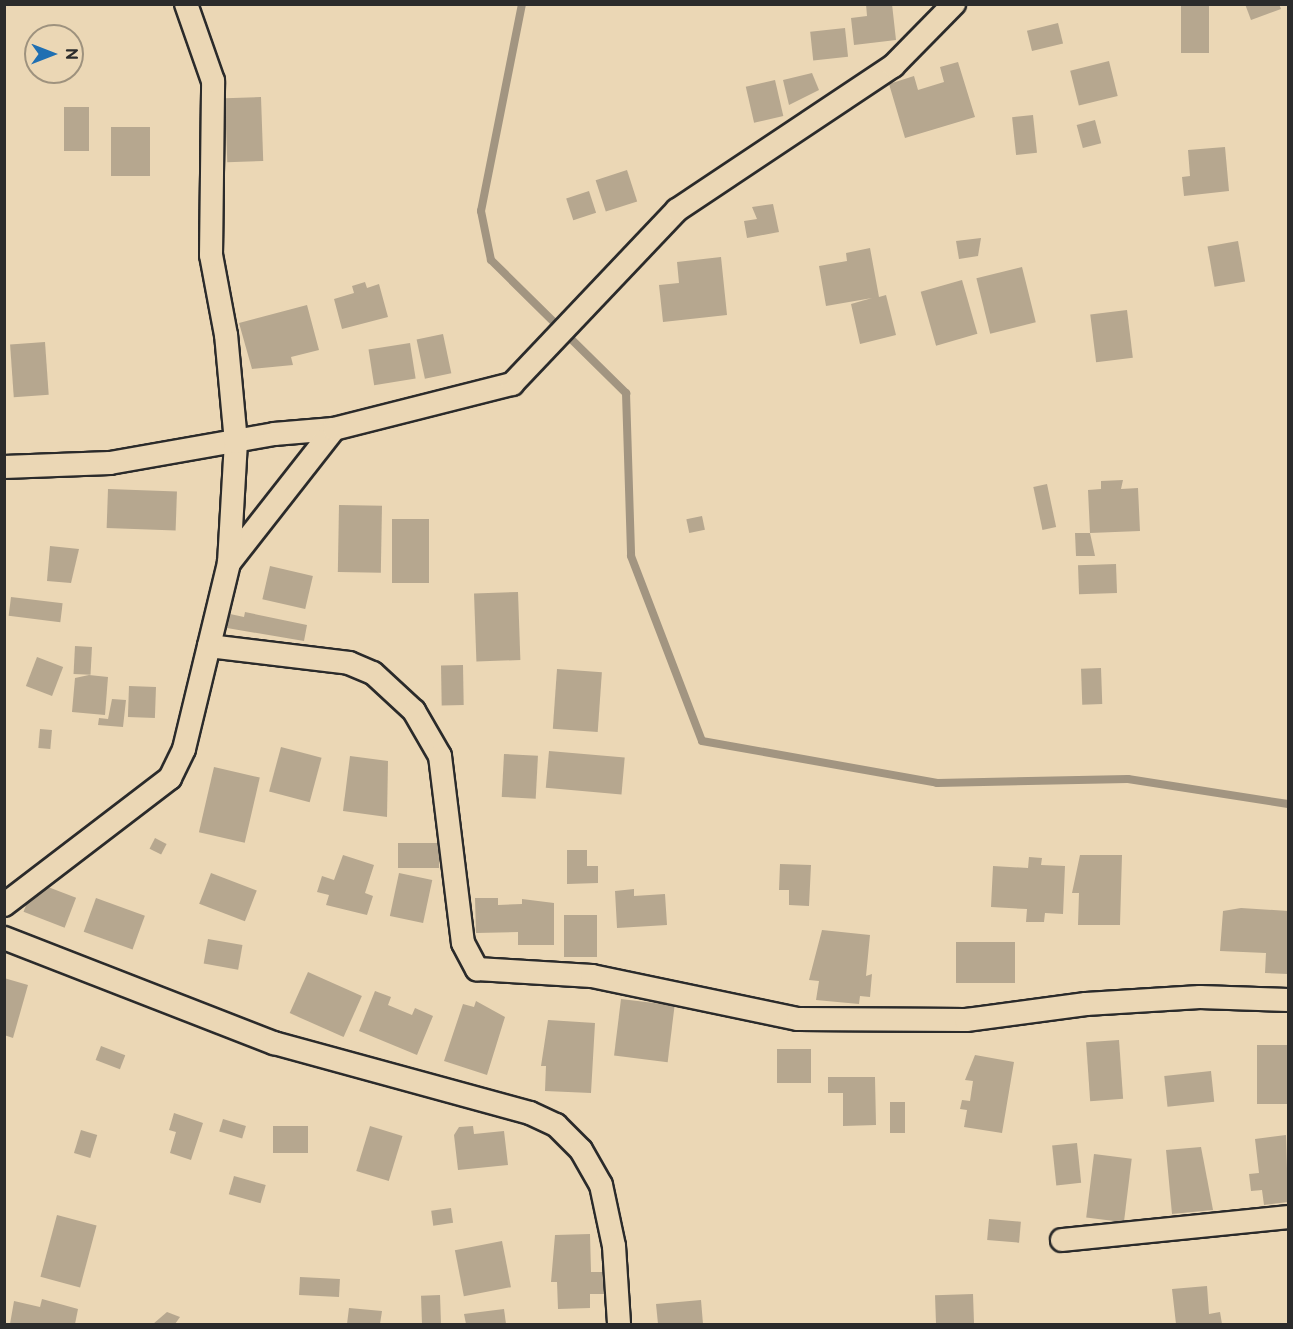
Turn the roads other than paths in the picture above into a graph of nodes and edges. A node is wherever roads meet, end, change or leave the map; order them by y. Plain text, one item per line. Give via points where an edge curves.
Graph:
1 (186, 4) edge
2 (954, 4) edge
3 (334, 429) junction
4 (236, 442) junction
5 (4, 467) edge
6 (229, 563) junction
7 (209, 646) junction
8 (4, 905) edge
9 (4, 938) edge
10 (1288, 1000) edge
11 (1288, 1217) edge
12 (1062, 1239) dead end
13 (619, 1324) edge

1 - 4 street via 213,81 211,255 226,335
2 - 3 street via 893,66 677,210 592,294 530,371 489,392
3 - 4 street
3 - 6 street
4 - 5 street via 110,463
4 - 6 street
6 - 7 street
7 - 8 street via 184,749 170,778
7 - 10 street via 349,663 373,673 414,711 440,756 463,943 477,969 592,976 798,1019 966,1020 1097,1003 1200,997
9 - 13 street via 274,1043 531,1113 556,1125 580,1150 601,1185 614,1246
11 - 12 street

